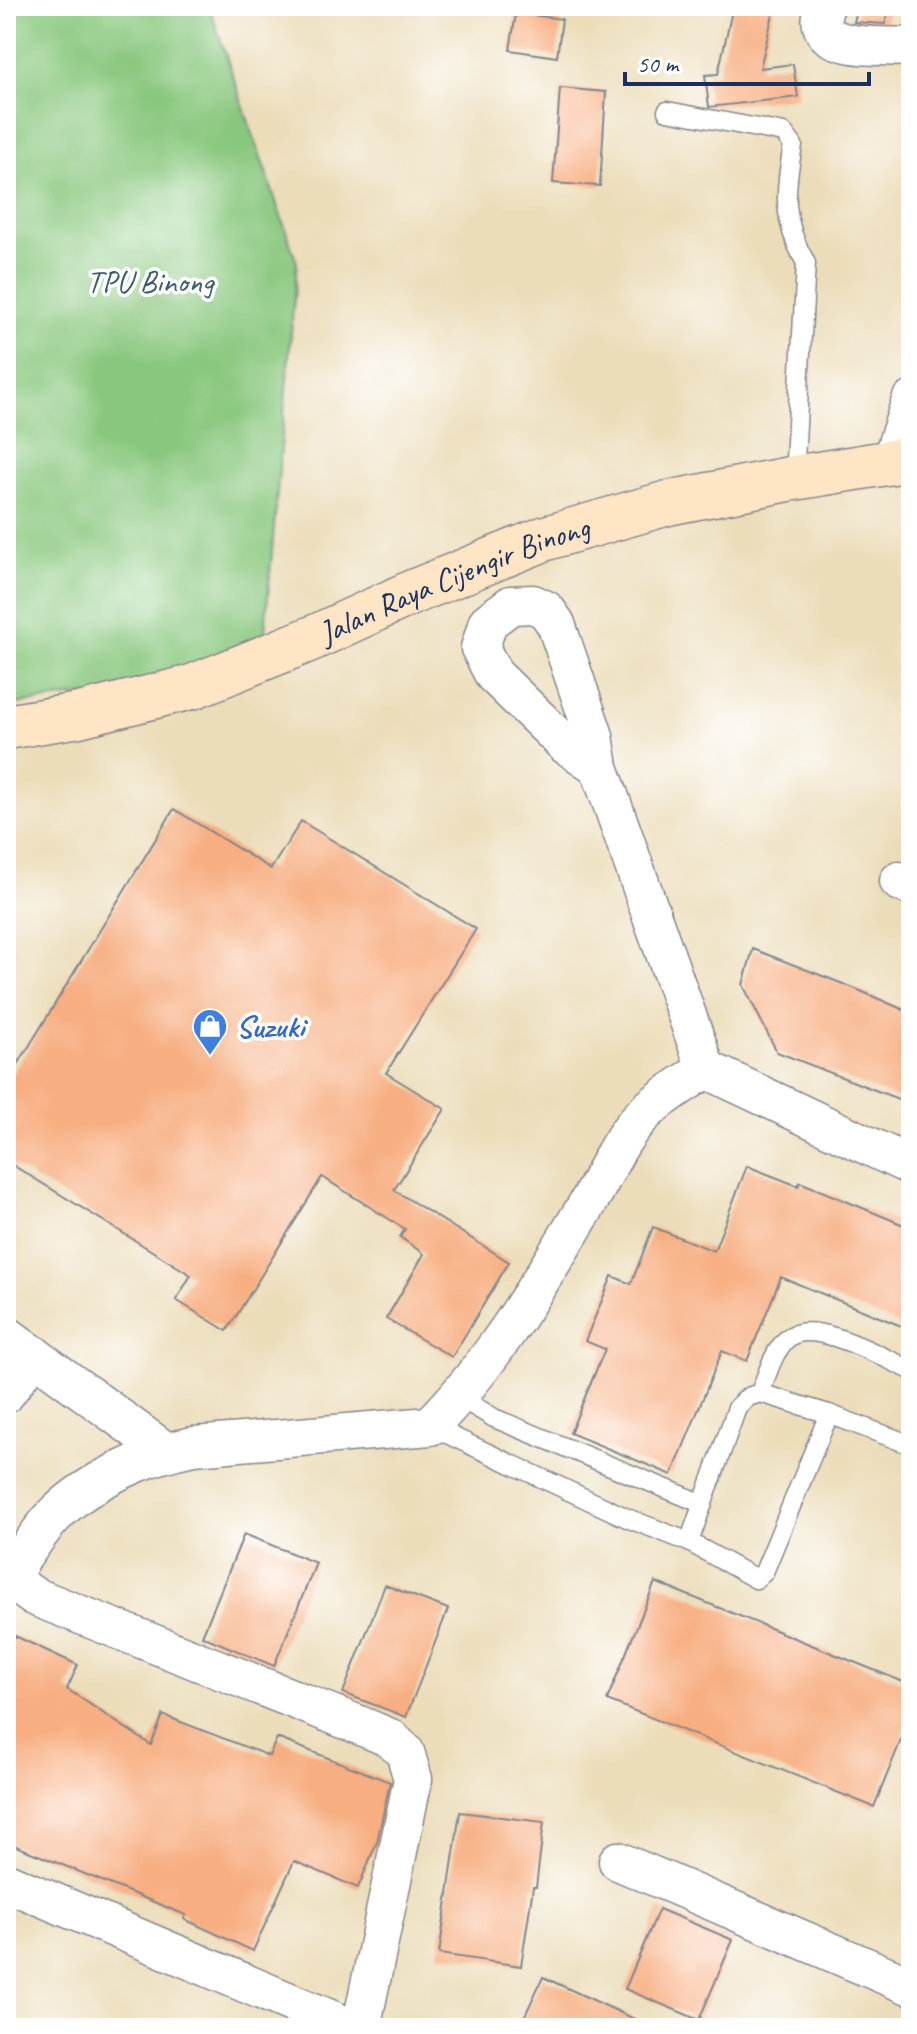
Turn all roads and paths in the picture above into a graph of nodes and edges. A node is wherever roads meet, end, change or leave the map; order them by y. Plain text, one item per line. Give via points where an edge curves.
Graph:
1 (825, 6) edge
2 (911, 47) edge
3 (667, 111) dead end
4 (911, 401) edge
5 (901, 460) edge
6 (794, 478) junction
7 (6, 727) edge
8 (599, 767) dead end
9 (706, 1069) junction
10 (911, 1166) edge
11 (20, 1345) edge
12 (911, 1370) edge
13 (6, 1393) edge
14 (760, 1393) junction
15 (459, 1397) junction
16 (829, 1414) junction
17 (430, 1426) junction
18 (911, 1445) edge
19 (165, 1451) junction
20 (703, 1504) junction
21 (689, 1542) junction
22 (7, 1579) edge
23 (618, 1861) dead end
24 (6, 1882) edge
25 (911, 1986) edge
26 (351, 2028) edge
27 (361, 2028) edge

1 - 2 street via 820,22 839,42
3 - 6 lane via 784,133 793,145 785,208 806,263
4 - 5 street
5 - 6 street, Jalan Raya Cijengir Binong
6 - 7 street, Jalan Raya Cijengir Binong via 668,503 546,538 192,687
8 - 9 street
9 - 10 street
9 - 15 street via 647,1111 625,1135 532,1295
11 - 13 street
11 - 19 street
12 - 14 lane via 831,1335 808,1332 790,1336 775,1354
14 - 16 lane
14 - 20 lane via 737,1408
15 - 17 street
15 - 20 lane via 494,1418
16 - 18 lane
16 - 21 lane via 760,1576 756,1579
17 - 19 street
17 - 21 lane
19 - 22 street via 83,1491 54,1516
20 - 21 lane
22 - 27 street via 33,1596 390,1738 405,1752 413,1779
23 - 25 street
24 - 26 street

